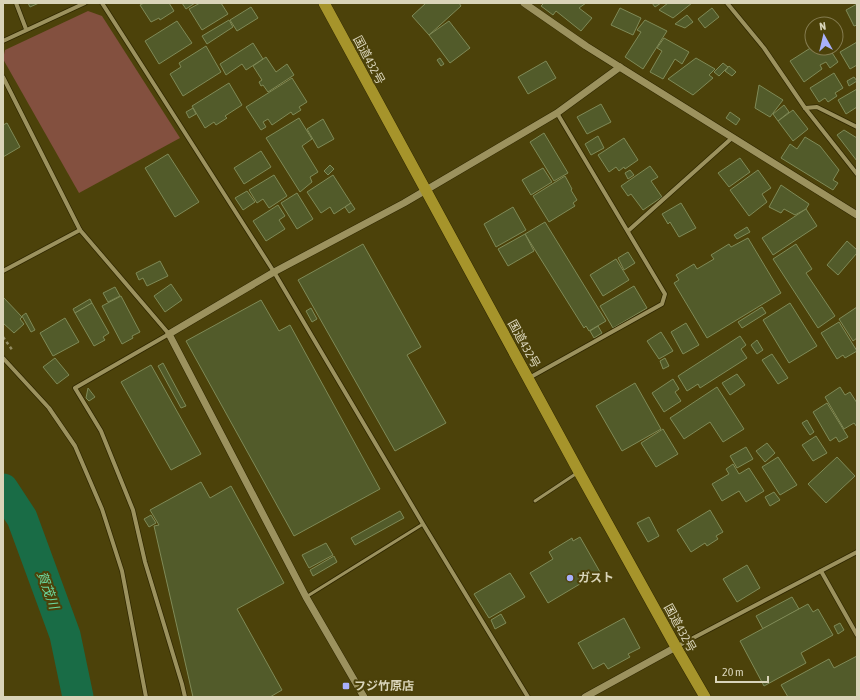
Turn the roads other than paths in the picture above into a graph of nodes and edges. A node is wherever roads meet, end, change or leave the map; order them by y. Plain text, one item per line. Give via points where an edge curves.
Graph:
1 (16, 3) edge
2 (86, 3) edge
3 (102, 3) edge
4 (324, 3) edge
5 (524, 3) edge
6 (727, 3) edge
7 (26, 29) junction
8 (3, 41) edge
9 (620, 67) junction
10 (3, 77) edge
11 (805, 108) junction
12 (557, 113) junction
13 (857, 127) edge
14 (733, 137) junction
15 (857, 174) edge
16 (425, 190) junction
17 (857, 215) edge
18 (80, 230) junction
19 (628, 231) junction
20 (3, 271) edge
21 (274, 272) junction
22 (169, 334) junction
23 (3, 358) edge
24 (529, 379) junction
25 (579, 472) junction
26 (535, 501) dead end
27 (423, 524) junction
28 (857, 552) edge
29 (821, 571) junction
30 (306, 597) junction
31 (857, 635) edge
32 (676, 647) junction
33 (146, 697) edge
34 (185, 697) edge
35 (364, 697) edge
36 (528, 697) edge
37 (585, 697) edge
38 (705, 697) edge

1 - 7 street
2 - 7 street
3 - 21 street
4 - 16 highway, 国道432号
5 - 9 street
6 - 11 street via 764,48
7 - 8 street
9 - 12 street
9 - 14 street
10 - 18 street
11 - 13 street via 817,107
11 - 15 street
12 - 16 street
12 - 19 street
14 - 17 street
14 - 19 street
16 - 21 street
16 - 24 highway, 国道432号
18 - 20 street
18 - 22 street
19 - 24 street via 665,294 662,304
21 - 22 street
21 - 27 street
22 - 30 street
22 - 34 street via 75,388 101,431 133,510
23 - 33 street via 49,408 75,446 102,509 122,571
24 - 25 highway, 国道432号
25 - 26 lane
25 - 32 highway, 国道432号
27 - 30 lane
27 - 36 street
28 - 29 street
29 - 31 street
29 - 32 street
30 - 35 street
32 - 37 street
32 - 38 highway, 国道432号

